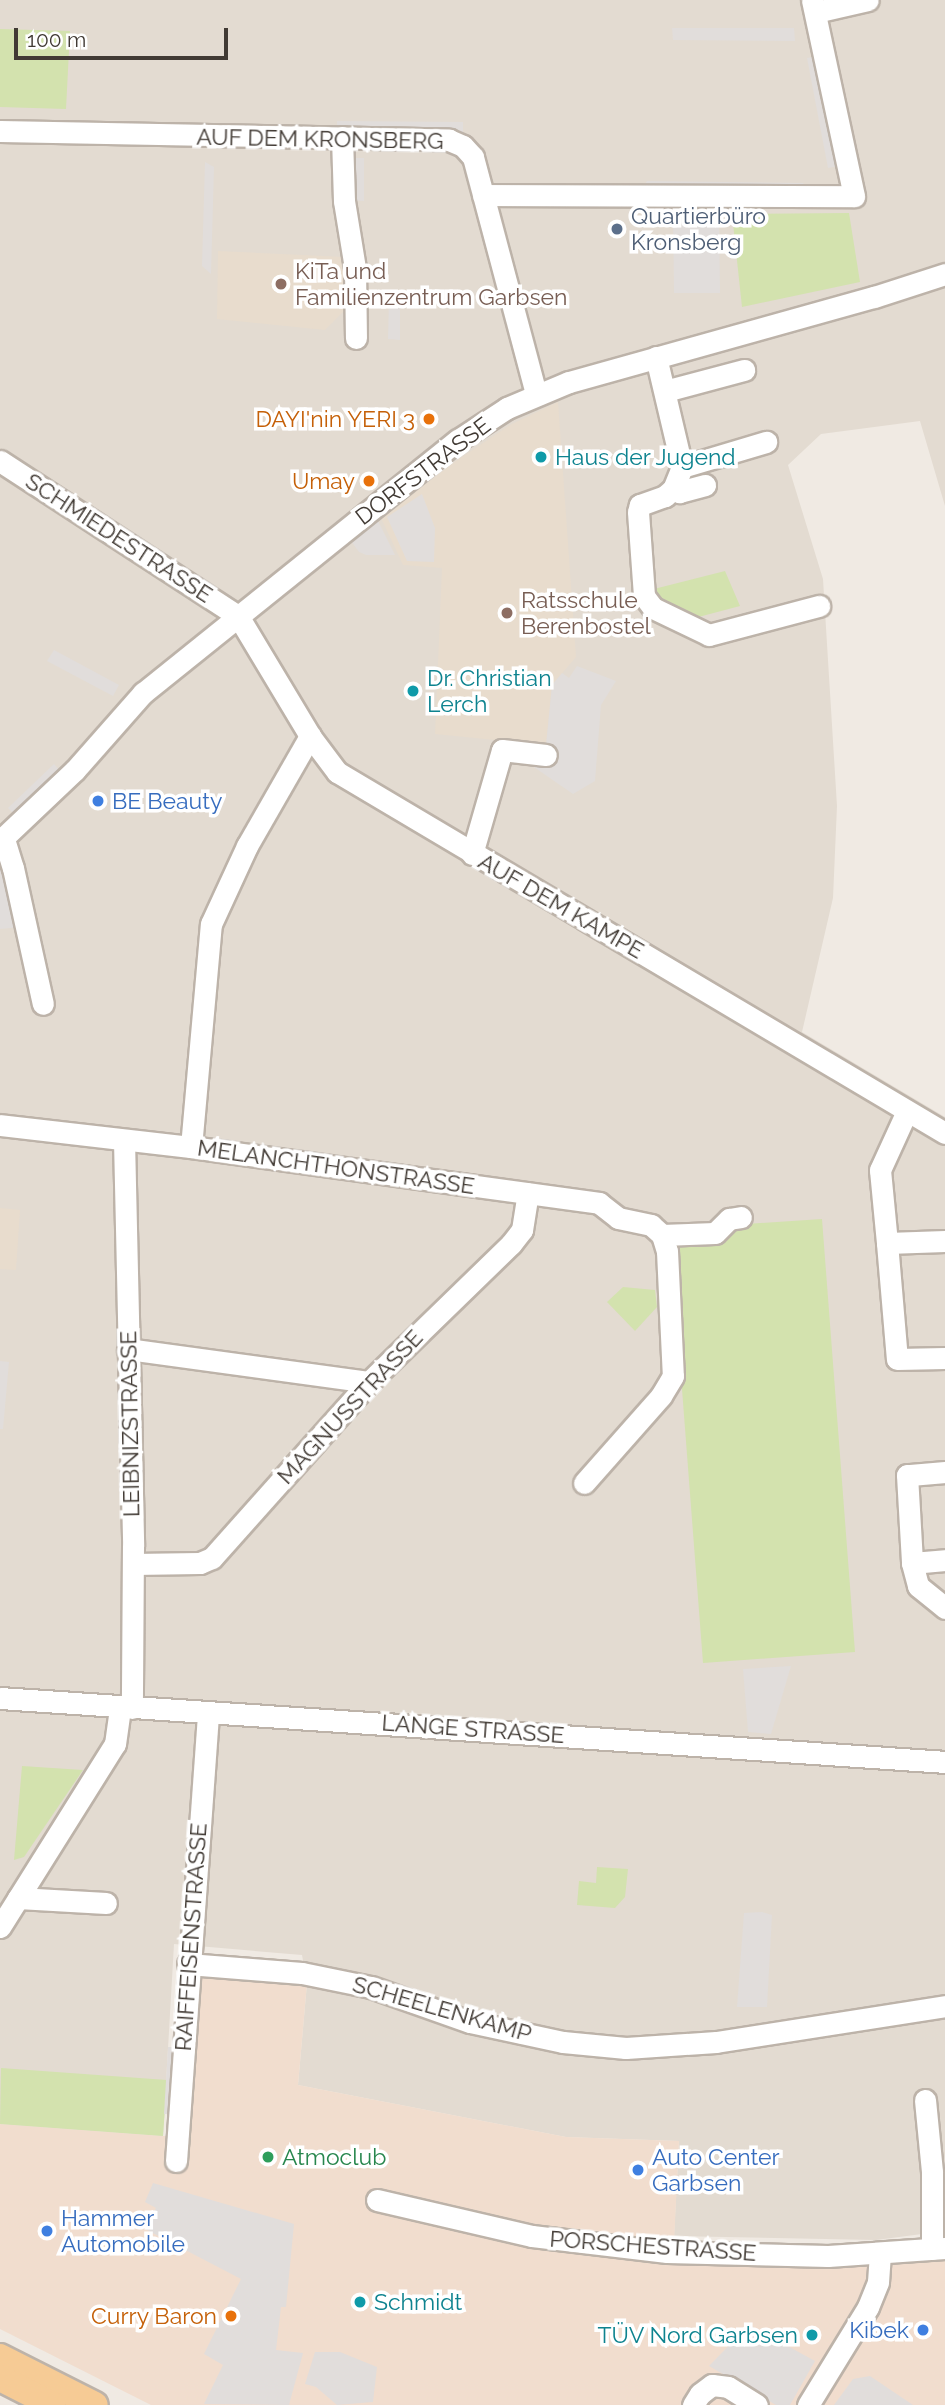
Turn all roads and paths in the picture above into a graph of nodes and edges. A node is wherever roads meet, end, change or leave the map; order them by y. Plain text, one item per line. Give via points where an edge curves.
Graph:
1 (868, 0) edge
2 (814, 6) edge
3 (0, 131) edge
4 (342, 137) junction
5 (484, 195) junction
6 (945, 274) edge
7 (356, 338) dead end
8 (656, 357) junction
9 (744, 370) dead end
10 (665, 391) junction
11 (536, 394) junction
12 (766, 442) dead end
13 (0, 460) edge
14 (682, 467) junction
15 (705, 485) dead end
16 (673, 489) junction
17 (819, 606) dead end
18 (238, 616) junction
19 (310, 736) junction
20 (546, 755) dead end
21 (2, 840) edge
22 (472, 854) junction
23 (43, 1004) dead end
24 (907, 1111) junction
25 (0, 1125) edge
26 (945, 1133) edge
27 (124, 1140) junction
28 (191, 1147) junction
29 (528, 1193) junction
30 (741, 1217) dead end
31 (662, 1235) junction
32 (945, 1241) edge
33 (887, 1243) junction
34 (128, 1349) junction
35 (945, 1358) edge
36 (369, 1382) junction
37 (945, 1472) edge
38 (584, 1483) dead end
39 (945, 1560) edge
40 (912, 1563) junction
41 (133, 1564) junction
42 (945, 1608) edge
43 (0, 1698) edge
44 (126, 1707) junction
45 (208, 1713) junction
46 (945, 1762) edge
47 (10, 1901) edge
48 (106, 1903) dead end
49 (0, 1927) edge
50 (188, 1964) junction
51 (945, 2006) edge
52 (925, 2100) dead end
53 (176, 2161) dead end
54 (377, 2200) dead end
55 (939, 2249) edge
56 (880, 2254) junction
57 (0, 2357) edge
58 (0, 2378) edge
59 (53, 2405) edge
60 (95, 2405) edge
61 (693, 2405) edge
62 (757, 2405) edge
63 (808, 2405) edge

1 - 2 street
2 - 5 street via 854,196
3 - 4 street, AUF DEM KRONSBERG
4 - 5 street, AUF DEM KRONSBERG via 449,139 473,157
4 - 7 street via 344,201 355,268
5 - 11 street, AUF DEM KRONSBERG
6 - 8 street, DORFSTRASSE
8 - 10 street
8 - 11 street, DORFSTRASSE
9 - 10 street
10 - 14 street
11 - 18 street, DORFSTRASSE via 458,440
12 - 14 street
13 - 18 street, SCHMIEDESTRASSE
14 - 16 street
15 - 16 street via 679,492
16 - 17 street via 640,505 638,512 641,584 653,608 709,635
18 - 19 street, AUF DEM KAMPE
18 - 21 street, DORFSTRASSE via 143,693 75,770
19 - 22 street, AUF DEM KAMPE via 337,772
19 - 28 street via 247,846 211,924
20 - 22 street via 502,750
21 - 23 street via 13,868
22 - 24 street, AUF DEM KAMPE
24 - 26 street, AUF DEM KAMPE
24 - 33 street via 880,1170
25 - 27 street, MELANCHTHONSTRASSE
27 - 28 street, MELANCHTHONSTRASSE
27 - 34 street, LEIBNIZSTRASSE
28 - 29 street, MELANCHTHONSTRASSE
29 - 31 street, MELANCHTHONSTRASSE via 599,1203 612,1215 651,1225
29 - 36 street, MAGNUSSTRASSE via 522,1230 511,1244
30 - 31 street, MELANCHTHONSTRASSE via 729,1219 715,1233
31 - 38 street via 667,1251 673,1376
32 - 33 street
33 - 35 street via 897,1359
34 - 36 street
34 - 41 street, LEIBNIZSTRASSE
36 - 41 street, MAGNUSSTRASSE via 212,1558 201,1563
37 - 40 street via 907,1475
39 - 40 street
40 - 42 street via 918,1586
41 - 44 street, LEIBNIZSTRASSE
43 - 44 street, LANGE STRASSE
44 - 45 street, LANGE STRASSE
44 - 47 street, LEIBNIZSTRASSE via 116,1744
45 - 46 street, LANGE STRASSE
45 - 50 street, RAIFFEISENSTRASSE
47 - 48 street
47 - 49 street, LEIBNIZSTRASSE
50 - 51 street, SCHEELENKAMP via 302,1972 371,1987 470,2022 563,2042 626,2048 716,2042
50 - 53 street, RAIFFEISENSTRASSE
52 - 55 street, PORSCHESTRASSE
54 - 56 street, PORSCHESTRASSE via 519,2234 606,2246 730,2255
55 - 56 street, PORSCHESTRASSE
56 - 63 street via 878,2282 868,2307
57 - 60 main road
58 - 59 main road
61 - 62 street via 712,2385 728,2387

